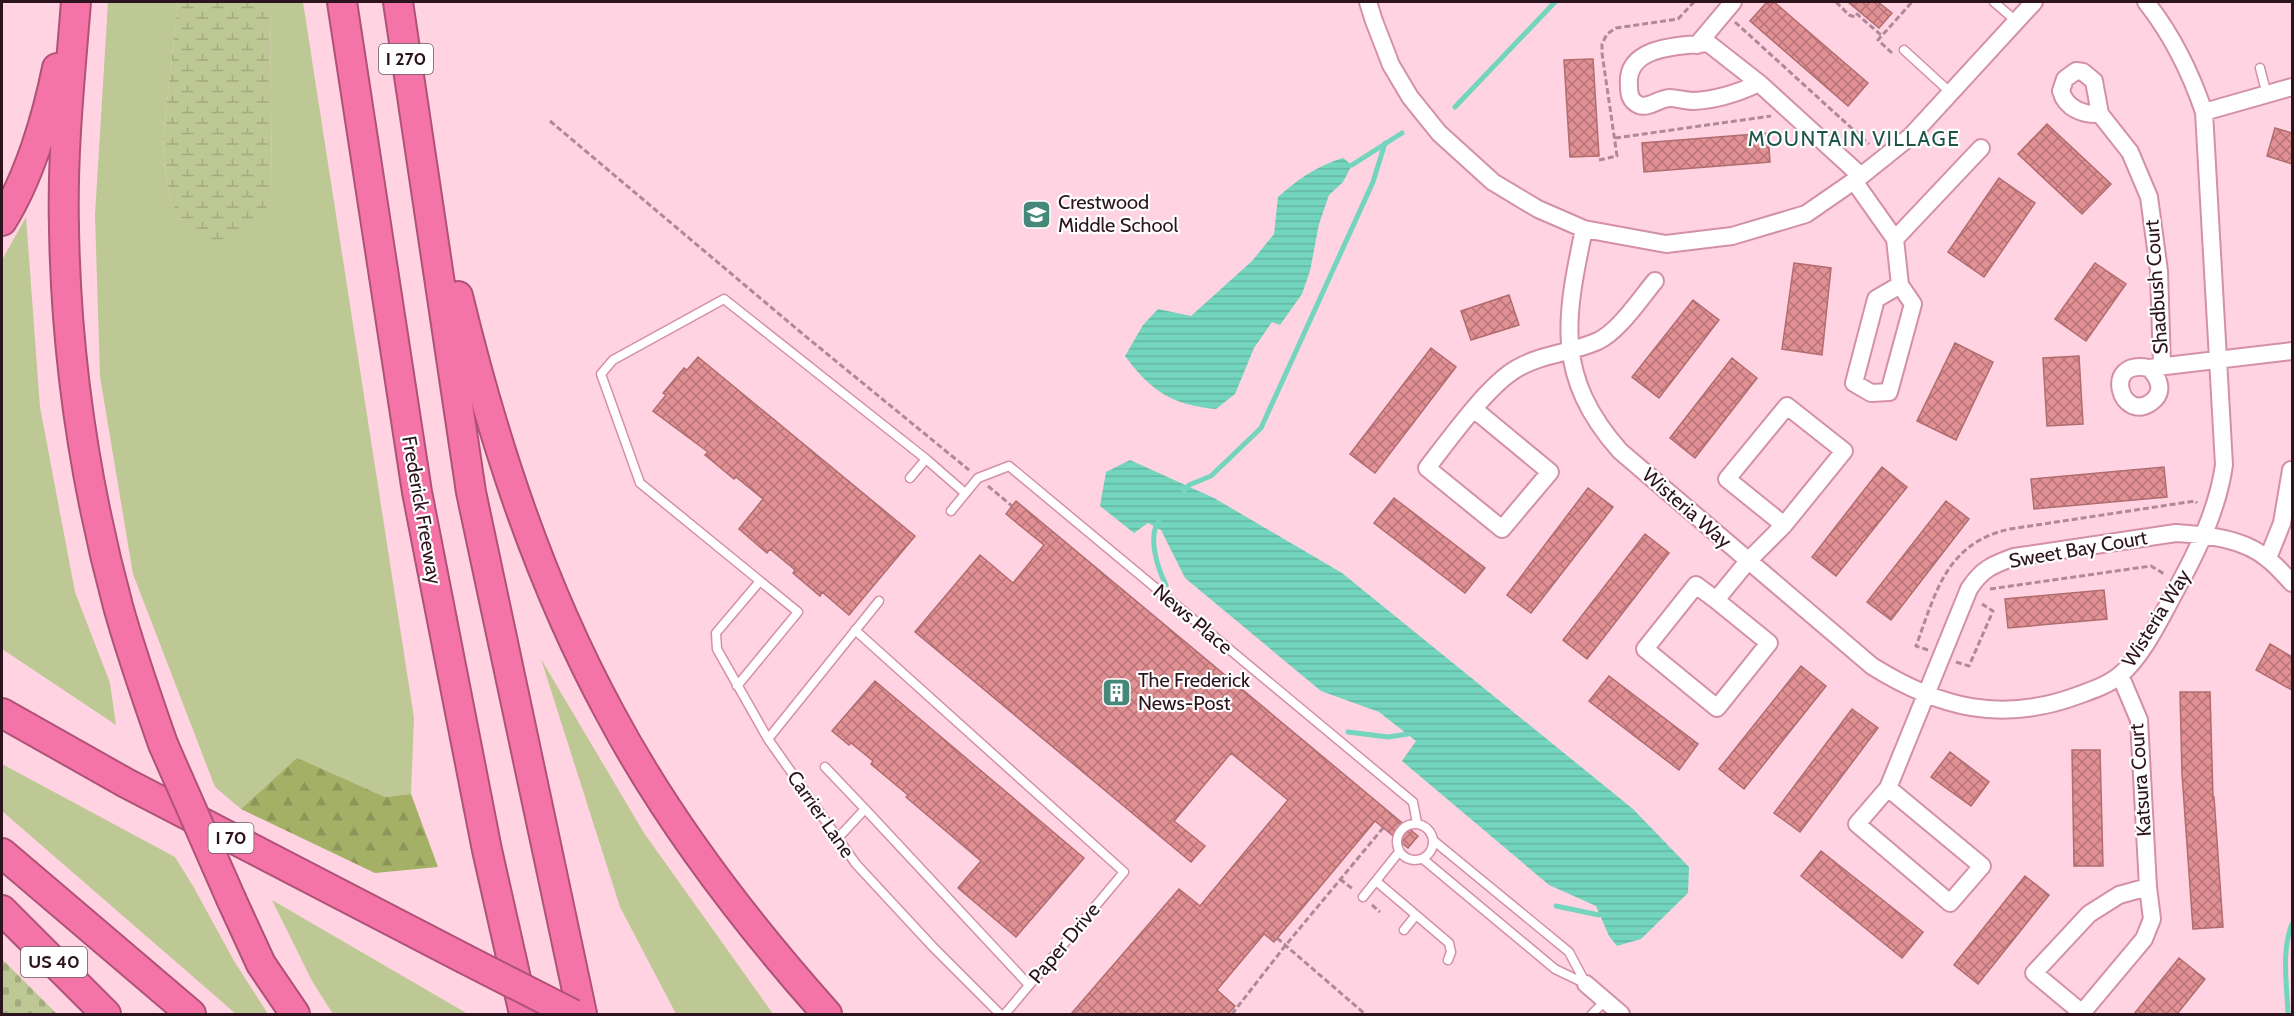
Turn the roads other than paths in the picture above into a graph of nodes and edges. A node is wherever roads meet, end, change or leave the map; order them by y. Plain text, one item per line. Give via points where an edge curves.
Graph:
1 (70, 2) edge
2 (76, 2) edge
3 (342, 2) edge
4 (398, 2) edge
5 (1368, 2) edge
6 (1994, 2) edge
7 (2034, 2) edge
8 (2146, 2) edge
9 (1729, 7) edge
10 (2016, 21) junction
11 (1697, 45) junction
12 (1904, 50) dead end
13 (2260, 68) dead end
14 (1759, 83) junction
15 (2292, 87) edge
16 (1950, 92) junction
17 (2267, 95) junction
18 (2204, 112) junction
19 (2100, 114) dead end
20 (414, 116) junction
21 (1981, 148) dead end
22 (1858, 179) junction
23 (2, 221) edge
24 (1584, 229) junction
25 (1894, 239) junction
26 (1655, 281) dead end
27 (1900, 285) junction
28 (1570, 351) junction
29 (2292, 351) edge
30 (2219, 361) junction
31 (1474, 410) junction
32 (926, 459) junction
33 (2291, 471) edge
34 (910, 478) dead end
35 (965, 494) junction
36 (951, 511) dead end
37 (1784, 525) junction
38 (2203, 535) junction
39 (2268, 558) junction
40 (1748, 561) junction
41 (760, 581) junction
42 (2292, 583) edge
43 (1716, 600) junction
44 (879, 601) dead end
45 (855, 630) junction
46 (2120, 675) junction
47 (737, 686) junction
48 (1925, 693) junction
49 (2, 713) edge
50 (768, 739) junction
51 (825, 767) dead end
52 (1888, 788) junction
53 (865, 809) junction
54 (1417, 823) junction
55 (838, 838) junction
56 (1434, 841) junction
57 (1399, 852) junction
58 (2, 853) edge
59 (1423, 859) junction
60 (1376, 881) junction
61 (2148, 887) junction
62 (1363, 897) dead end
63 (2, 910) edge
64 (1416, 915) junction
65 (1404, 930) dead end
66 (1448, 960) dead end
67 (1586, 984) junction
68 (1029, 985) junction
69 (1605, 1001) junction
70 (106, 1014) edge
71 (191, 1014) edge
72 (295, 1014) edge
73 (524, 1014) edge
74 (573, 1014) edge
75 (582, 1014) edge
76 (827, 1014) edge
77 (1000, 1014) edge
78 (1005, 1014) edge
79 (1592, 1014) edge
80 (1622, 1014) edge

1 - 23 highway via 44,121
2 - 72 highway, bridge via 64,177 67,289 87,464 115,593 163,744 261,964
3 - 73 highway, Frederick Freeway via 417,492
4 - 20 highway, I 270
5 - 24 street via 1391,65 1438,133 1493,182 1538,209
6 - 10 lane
7 - 10 street
8 - 18 street, Wisteria Way via 2178,47
9 - 11 street
10 - 16 street
11 - 14 street via 1708,43
11 - 14 street via 1655,50 1636,61 1628,81 1629,95 1636,104 1735,94
12 - 16 lane
13 - 17 lane
14 - 22 street
15 - 17 street
16 - 22 street via 1911,136
17 - 18 street
18 - 30 street, Wisteria Way
19 - 30 street, Shadbush Court via 2130,152 2149,197 2159,271 2155,367
20 - 75 highway via 471,492
20 - 76 highway via 473,359 501,456 568,629 610,714 660,797 723,889
21 - 25 street
22 - 24 street via 1806,214 1732,236 1666,243
22 - 25 street
24 - 28 street, Wisteria Way via 1569,307
25 - 27 street
26 - 28 street via 1615,329 1600,340
27 - 27 street via 1913,304 1889,392 1871,393 1854,383 1870,320 1876,299
28 - 31 street via 1536,359 1515,370
28 - 40 street, Wisteria Way via 1586,402 1604,433
29 - 30 street
30 - 38 street, Wisteria Way via 2224,465 2221,486
31 - 31 street via 1427,468 1502,529 1550,472
32 - 34 lane
32 - 35 lane
32 - 41 lane via 724,298 613,360 601,374 640,483
33 - 39 street via 2282,523
35 - 36 lane
35 - 54 lane, News Place via 978,478 1010,466 1413,802
37 - 37 street via 1844,452 1787,405 1727,480
37 - 40 street
38 - 39 street, Sweet Bay Court via 2222,537
38 - 46 street, Wisteria Way via 2157,624
38 - 48 street, Sweet Bay Court via 2153,536 2013,557 1990,566 1978,575 1970,589
39 - 42 street
40 - 43 street
40 - 48 street, Wisteria Way via 1872,666
41 - 47 lane, Carrier Lane via 716,633 717,649
41 - 47 lane via 798,612
43 - 43 street via 1696,585 1645,649 1717,708 1769,643
44 - 45 lane
45 - 50 lane
45 - 68 lane, Paper Drive via 1124,872
46 - 48 street, Wisteria Way via 2057,703 2014,711 1983,711
46 - 61 street, Katsura Court via 2139,720
47 - 50 lane, Carrier Lane
48 - 52 street, Sweet Bay Court
49 - 74 highway, I 70, bridge via 126,783
50 - 55 lane, Carrier Lane
51 - 53 lane
52 - 52 street, Sweet Bay Court via 1857,824 1950,903 1982,866
53 - 55 lane
53 - 68 lane
54 - 56 lane via 1431,832
54 - 57 lane via 1401,828 1396,844
55 - 77 lane, Carrier Lane via 856,864
56 - 59 lane
56 - 67 lane via 1569,952
57 - 59 lane via 1406,858
57 - 60 lane
58 - 71 highway
59 - 67 lane via 1555,969
60 - 62 lane
60 - 64 lane
61 - 61 street, Katsura Court via 2119,895 2090,914 2034,973 2082,1013 2144,939 2152,919
63 - 70 highway, US 40
64 - 65 lane
64 - 66 lane via 1449,943
67 - 69 street
68 - 78 lane, Paper Drive
69 - 79 lane
69 - 80 street

